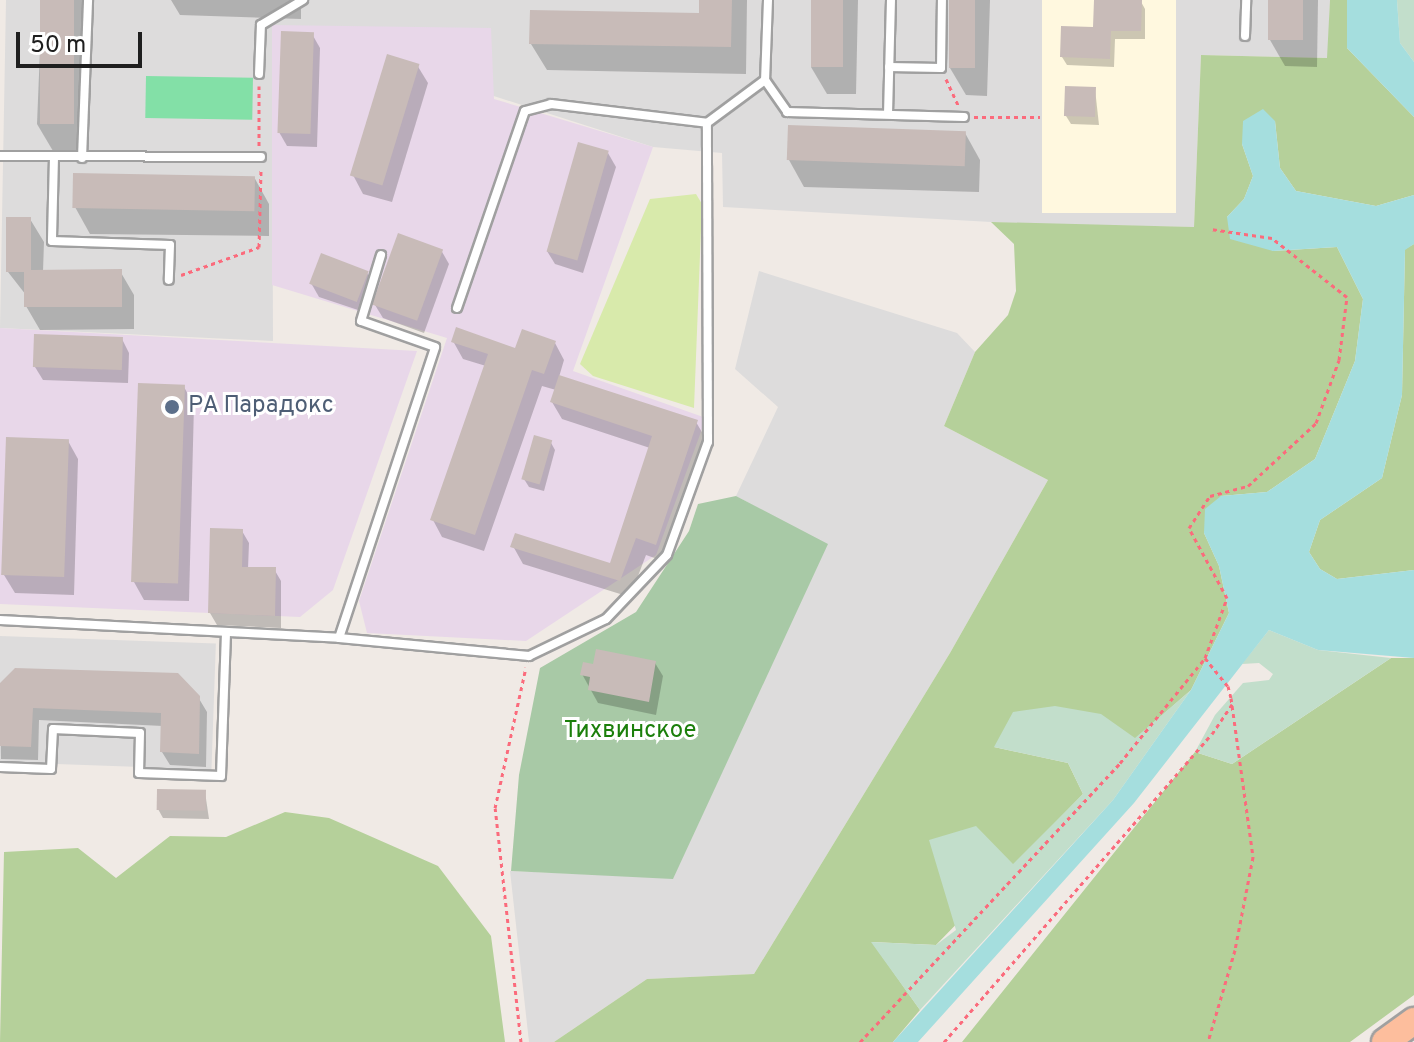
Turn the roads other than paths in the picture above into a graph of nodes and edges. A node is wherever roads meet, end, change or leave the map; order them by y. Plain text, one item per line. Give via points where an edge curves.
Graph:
1 (88, 0) edge
2 (303, 0) edge
3 (768, 0) edge
4 (891, 0) edge
5 (942, 0) edge
6 (1246, 0) edge
7 (1245, 36) dead end
8 (889, 67) junction
9 (259, 74) road end
10 (765, 80) junction
11 (888, 114) junction
12 (964, 117) road end
13 (707, 123) junction
14 (0, 156) edge
15 (54, 157) junction
16 (261, 157) road end
17 (82, 158) junction
18 (381, 255) dead end
19 (169, 280) road end
20 (457, 308) dead end
21 (0, 620) edge
22 (226, 632) junction
23 (339, 638) junction
24 (0, 767) edge
25 (1414, 1021) edge
26 (1385, 1042) edge

1 - 17 lane
2 - 9 lane via 261,25
3 - 10 lane
4 - 8 lane
5 - 8 lane via 941,68
6 - 7 lane
8 - 11 lane
10 - 11 lane via 787,112
10 - 13 lane
11 - 12 lane
13 - 20 lane via 551,104 525,111
13 - 23 lane via 708,442 667,555 606,619 529,656
14 - 15 lane
15 - 17 lane
15 - 19 lane via 52,241 170,245
16 - 17 lane
18 - 23 lane via 361,321 435,347
21 - 22 lane
22 - 23 lane
22 - 24 lane via 221,776 139,773 140,733 53,729 51,769
25 - 26 main road

